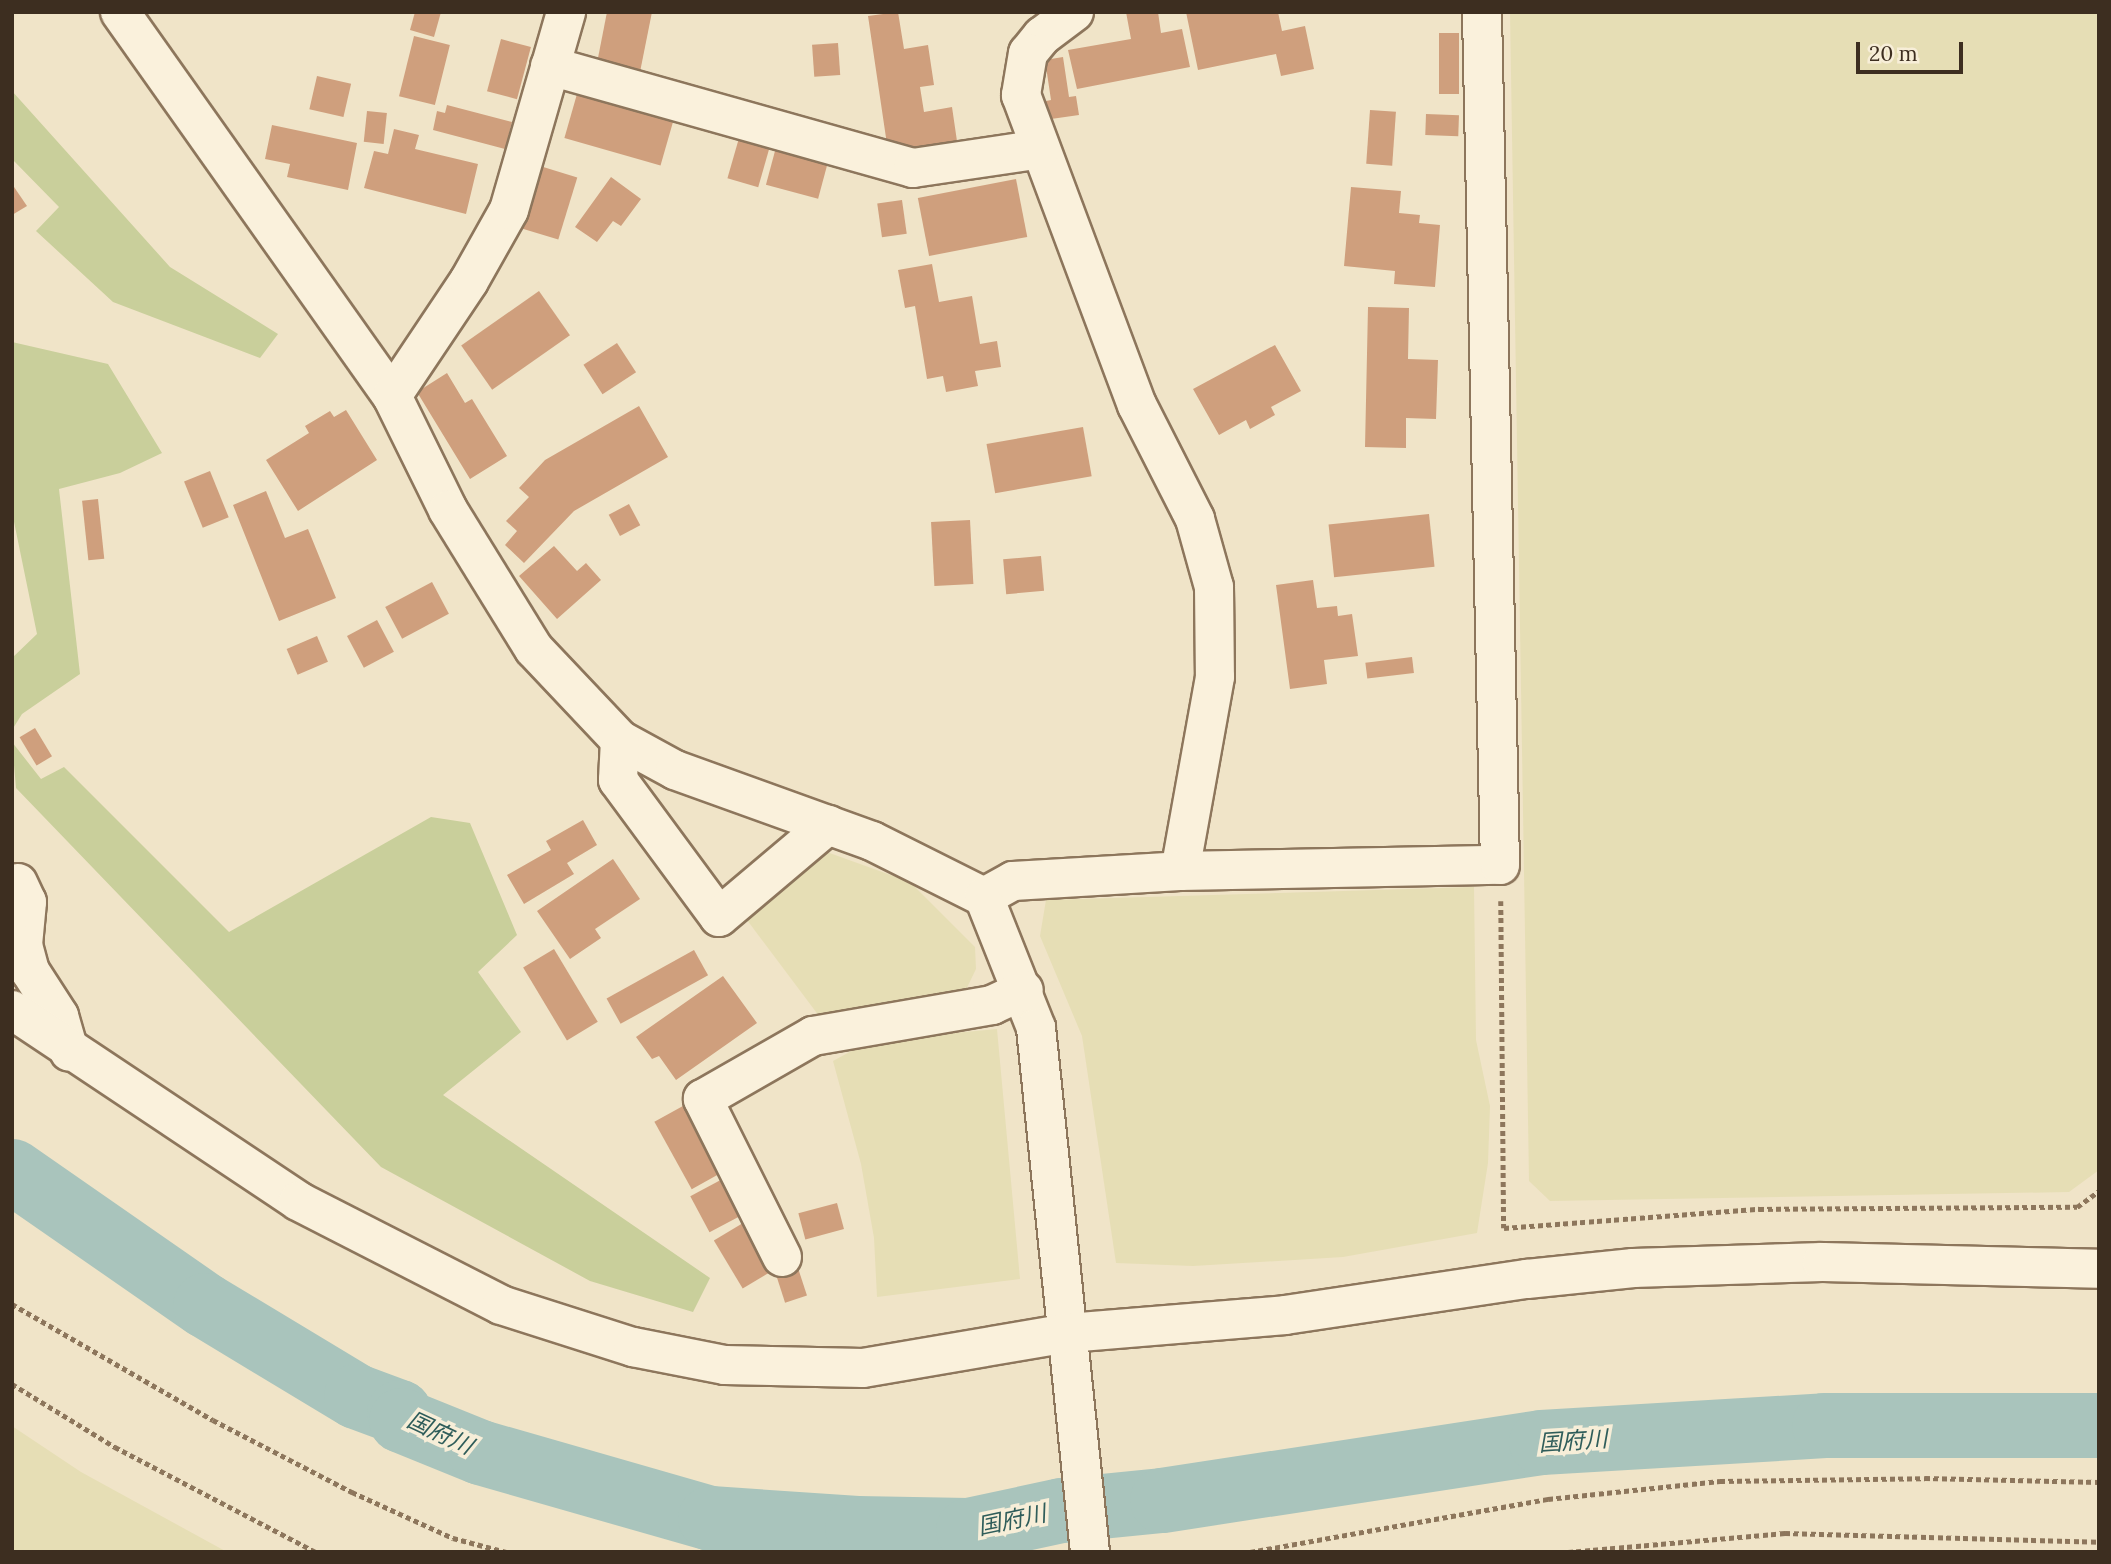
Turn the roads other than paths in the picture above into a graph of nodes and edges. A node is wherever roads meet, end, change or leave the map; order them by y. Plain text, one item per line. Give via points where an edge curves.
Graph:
1 (120, 12) edge
2 (566, 12) edge
3 (1074, 12) edge
4 (1482, 12) edge
5 (550, 66) junction
6 (1041, 149) junction
7 (392, 396) junction
8 (620, 740) junction
9 (828, 825) junction
10 (1180, 872) junction
11 (18, 883) dead end
12 (984, 897) junction
13 (1024, 990) junction
14 (12, 1010) edge
15 (69, 1052) junction
16 (782, 1257) dead end
17 (2099, 1269) edge
18 (1068, 1333) junction
19 (1090, 1552) edge

1 - 7 street
2 - 5 street
3 - 6 street via 1042,36 1028,53 1023,72 1021,95
4 - 10 street via 1500,865
5 - 6 street via 913,168
5 - 7 street via 509,210 469,281
6 - 10 street via 1137,405 1195,519 1214,587 1215,677
7 - 8 street via 449,510 534,649
8 - 9 street via 675,770
8 - 9 street via 618,780 719,917
9 - 12 street via 872,841
10 - 12 street via 1013,881
11 - 15 street via 27,902 23,945 30,971 59,1016
12 - 13 street
13 - 16 street via 992,1005 813,1035 703,1099
13 - 18 street via 1036,1028
14 - 15 street
15 - 18 street via 310,1207 501,1306 633,1347 725,1365 863,1368
17 - 18 street via 1835,1262 1633,1268 1285,1315
18 - 19 street

